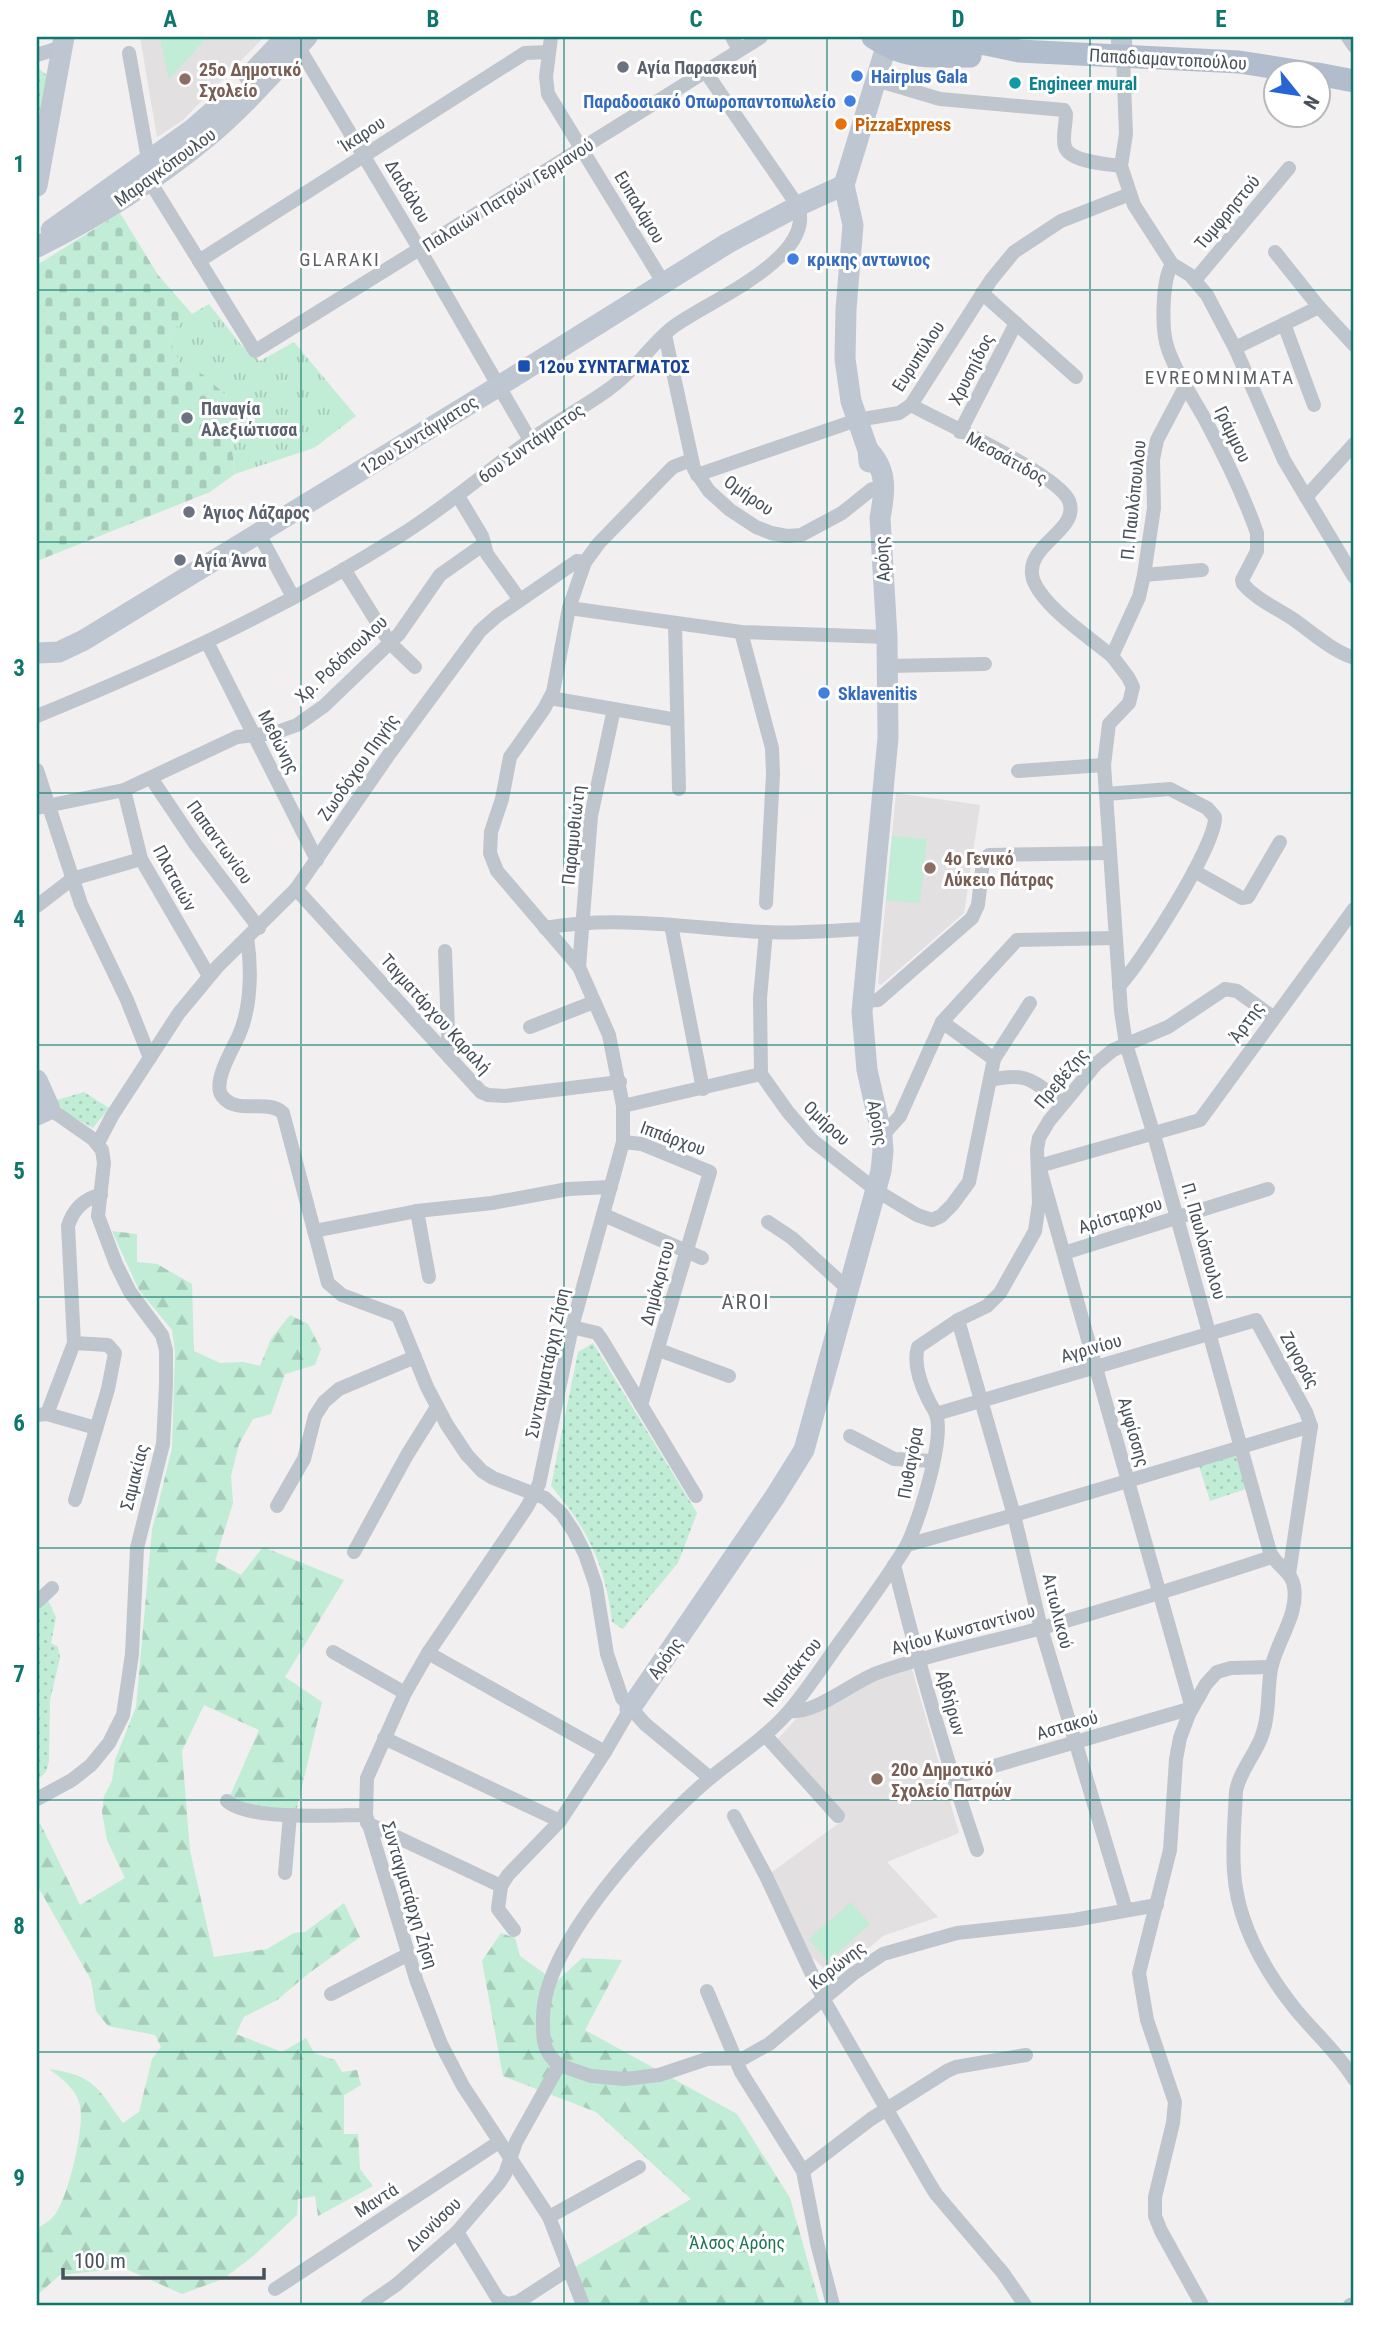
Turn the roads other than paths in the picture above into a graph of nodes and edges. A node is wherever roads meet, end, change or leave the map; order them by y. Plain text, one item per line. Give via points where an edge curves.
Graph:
1 (551, 37) edge
2 (732, 37) edge
3 (761, 37) edge
4 (912, 37) edge
5 (1348, 37) edge
6 (296, 39) edge
7 (883, 40) edge
8 (63, 42) edge
9 (1056, 45) edge
10 (1354, 46) edge
11 (1122, 47) edge
12 (739, 50) junction
13 (1019, 51) junction
14 (550, 52) junction
15 (129, 53) dead end
16 (37, 55) edge
17 (1262, 65) edge
18 (705, 71) junction
19 (1332, 77) edge
20 (876, 80) junction
21 (1354, 81) edge
22 (582, 149) junction
23 (364, 155) junction
24 (1121, 166) junction
25 (1289, 168) dead end
26 (148, 170) junction
27 (845, 185) junction
28 (37, 186) edge
29 (1129, 194) junction
30 (798, 206) junction
31 (37, 245) edge
32 (420, 250) junction
33 (1275, 252) dead end
34 (199, 261) junction
35 (1172, 264) junction
36 (1195, 280) junction
37 (663, 282) junction
38 (982, 293) junction
39 (1319, 307) junction
40 (1016, 323) junction
41 (1284, 324) junction
42 (665, 335) junction
43 (1354, 345) edge
44 (1235, 348) junction
45 (1076, 377) dead end
46 (1186, 385) junction
47 (499, 386) junction
48 (911, 405) junction
49 (1314, 405) dead end
50 (857, 420) junction
51 (960, 432) junction
52 (530, 440) junction
53 (1354, 444) edge
54 (868, 450) junction
55 (691, 460) junction
56 (697, 475) junction
57 (872, 489) junction
58 (458, 496) junction
59 (1306, 497) junction
60 (880, 518) junction
61 (259, 534) junction
62 (484, 544) junction
63 (585, 562) junction
64 (345, 569) junction
65 (1202, 570) dead end
66 (1144, 575) junction
67 (1354, 577) edge
68 (293, 597) junction
69 (520, 600) junction
70 (569, 608) junction
71 (675, 624) junction
72 (741, 632) junction
73 (887, 637) junction
74 (206, 642) junction
75 (390, 643) junction
76 (37, 653) edge
77 (1112, 656) junction
78 (1354, 658) edge
79 (985, 664) dead end
80 (888, 666) junction
81 (415, 667) dead end
82 (550, 698) junction
83 (614, 709) junction
84 (37, 716) edge
85 (677, 720) junction
86 (253, 734) junction
87 (1104, 765) junction
88 (37, 770) edge
89 (1018, 771) dead end
90 (151, 778) junction
91 (679, 789) dead end
92 (124, 790) junction
93 (1106, 794) junction
94 (42, 807) edge
95 (1280, 842) dead end
96 (1110, 853) junction
97 (141, 859) junction
98 (317, 860) junction
99 (1194, 871) junction
100 (72, 879) junction
101 (296, 890) junction
102 (766, 903) dead end
103 (37, 906) edge
104 (1354, 909) edge
105 (584, 922) junction
106 (671, 925) junction
107 (259, 928) junction
108 (545, 928) junction
109 (870, 929) junction
110 (766, 932) junction
111 (247, 938) junction
112 (1115, 939) junction
113 (445, 951) dead end
114 (579, 967) junction
115 (209, 976) junction
116 (1119, 986) junction
117 (862, 1001) junction
118 (594, 1002) junction
119 (1030, 1003) dead end
120 (1273, 1017) junction
121 (942, 1022) junction
122 (530, 1027) dead end
123 (1126, 1044) junction
124 (449, 1057) junction
125 (149, 1058) junction
126 (995, 1059) junction
127 (761, 1074) junction
128 (37, 1080) edge
129 (991, 1080) junction
130 (620, 1082) junction
131 (703, 1089) junction
132 (1063, 1103) junction
133 (624, 1106) junction
134 (43, 1112) edge
135 (1154, 1135) junction
136 (882, 1136) junction
137 (623, 1142) junction
138 (98, 1143) junction
139 (1039, 1166) junction
140 (710, 1172) joint
141 (611, 1187) junction
142 (1268, 1189) dead end
143 (877, 1191) junction
144 (101, 1195) junction
145 (417, 1211) junction
146 (604, 1215) junction
147 (1176, 1218) junction
148 (768, 1222) dead end
149 (314, 1231) junction
150 (684, 1252) junction
151 (1064, 1253) junction
152 (702, 1258) dead end
153 (429, 1277) dead end
154 (848, 1289) junction
155 (958, 1320) junction
156 (1256, 1320) joint
157 (572, 1327) junction
158 (1210, 1334) junction
159 (74, 1343) junction
160 (918, 1347) joint
161 (659, 1350) junction
162 (415, 1357) junction
163 (1095, 1366) junction
164 (729, 1376) dead end
165 (981, 1401) junction
166 (641, 1405) junction
167 (437, 1407) junction
168 (936, 1414) junction
169 (42, 1415) edge
170 (1310, 1422) junction
171 (96, 1428) junction
172 (850, 1436) dead end
173 (1241, 1445) junction
174 (933, 1461) junction
175 (1127, 1480) junction
176 (535, 1493) junction
177 (696, 1496) dead end
178 (75, 1500) dead end
179 (277, 1506) dead end
180 (1014, 1515) junction
181 (907, 1545) junction
182 (354, 1552) dead end
183 (1272, 1557) junction
184 (894, 1565) junction
185 (1289, 1574) junction
186 (52, 1588) dead end
187 (1158, 1594) junction
188 (37, 1602) edge
189 (1041, 1628) junction
190 (333, 1652) dead end
191 (428, 1653) junction
192 (918, 1659) junction
193 (1271, 1667) junction
194 (405, 1693) junction
195 (1192, 1708) junction
196 (630, 1709) junction
197 (789, 1711) junction
198 (765, 1735) junction
199 (384, 1738) junction
200 (1074, 1742) junction
201 (605, 1752) junction
202 (710, 1778) junction
203 (953, 1778) junction
204 (37, 1799) edge
205 (227, 1801) dead end
206 (290, 1815) junction
207 (734, 1816) dead end
208 (838, 1816) dead end
209 (367, 1819) junction
210 (559, 1821) junction
211 (977, 1850) dead end
212 (285, 1873) dead end
213 (501, 1886) junction
214 (1157, 1905) junction
215 (1126, 1910) junction
216 (514, 1930) dead end
217 (409, 1954) junction
218 (707, 1991) dead end
219 (331, 1994) dead end
220 (824, 2000) junction
221 (1026, 2055) dead end
222 (734, 2058) junction
223 (559, 2065) junction
224 (1354, 2079) edge
225 (887, 2108) junction
226 (499, 2142) junction
227 (509, 2157) junction
228 (639, 2167) dead end
229 (803, 2171) junction
230 (549, 2217) junction
231 (457, 2232) junction
232 (569, 2269) junction
233 (275, 2289) dead end
234 (367, 2305) edge
235 (583, 2305) edge
236 (832, 2305) edge
237 (1025, 2305) edge
238 (1202, 2305) edge

1 - 14 street, Ευπαλάμου
2 - 12 street
3 - 12 street, Παλαιών Πατρών Γερμανού
4 - 13 main road, Παπαδιαμαντοπούλου
5 - 10 street
6 - 23 street, Δαιδάλου
6 - 26 street, Μαραγκόπουλου via 210,135
7 - 13 main road, Παπαδιαμαντοπούλου via 902,53 922,56 982,57
7 - 20 street
8 - 16 street
8 - 28 street
9 - 11 main road, Παπαδιαμαντοπούλου
9 - 13 main road, Παπαδιαμαντοπούλου
11 - 17 main road, Παπαδιαμαντοπούλου
11 - 24 street via 1126,134
12 - 18 street, Παλαιών Πατρών Γερμανού
14 - 22 street, Ευπαλάμου via 548,94
14 - 23 street, Ίκαρου via 525,52
15 - 26 street
18 - 22 street, Παλαιών Πατρών Γερμανού
18 - 30 street
19 - 21 main road, Παπαδιαμαντοπούλου
20 - 24 street via 940,99 1064,110 1068,152 1091,162
20 - 27 street
22 - 32 street, Παλαιών Πατρών Γερμανού
22 - 37 street, Ευπαλάμου
23 - 32 street, Δαιδάλου
23 - 34 street, Ίκαρου
24 - 29 street
25 - 36 street, Τυμφρηστού
26 - 31 street, Μαραγκόπουλου via 89,221
26 - 34 street
27 - 30 street
27 - 50 street via 853,225 845,359
29 - 35 street
29 - 38 street, Ευρυπύλου via 1034,237 1006,259
30 - 37 street, 12ου Συντάγματος
30 - 42 street, 6ου Συντάγματος via 800,224 781,257
32 - 34 street, Παλαιών Πατρών Γερμανού via 254,351
32 - 47 street, Δαιδάλου
33 - 39 street
35 - 36 street
35 - 46 street, Γράμμου via 1166,288 1166,344
36 - 44 street
37 - 47 street, 12ου Συντάγματος
38 - 40 street
38 - 48 street, Ευρυπύλου
39 - 41 street
39 - 43 street
40 - 45 street
40 - 51 street, Χρυσηίδος
41 - 44 street
41 - 49 street
42 - 52 street, 6ου Συντάγματος via 610,389
42 - 55 street, Ομήρου
44 - 59 street
46 - 66 street, Π. Παυλόπουλου via 1155,450 1154,508
46 - 78 street, Γράμμου via 1257,533 1257,551 1242,580 1263,603
47 - 52 street, Δαιδάλου
47 - 61 street, 12ου Συντάγματος
48 - 50 street, Ευρυπύλου via 899,413
48 - 51 street, Μεσσάτιδος
50 - 54 street, Αρόης
50 - 56 street, Ευρυπύλου
51 - 77 street, Μεσσάτιδος via 1030,467 1068,500 1067,521 1037,556 1033,578 1050,604
52 - 58 street, 6ου Συντάγματος
53 - 59 street
54 - 57 street, Αρόης
54 - 60 street, Αρόης via 879,461 884,494
55 - 56 street, Ομήρου
55 - 63 street, Ζωοδόχου Πηγής via 673,467
56 - 57 street, Ομήρου via 716,498 741,517 762,530 787,536 823,524
57 - 60 street, Αρόης
58 - 62 street
58 - 64 street, 6ου Συντάγματος
59 - 67 street
60 - 73 street, Αρόης
61 - 68 street
61 - 76 street, 12ου Συντάγματος via 84,640 59,652
62 - 69 street
62 - 75 street, Χρ. Ροδόπουλου via 435,580
63 - 69 street, Ζωοδόχου Πηγής via 578,561
63 - 70 street, Συνταγματάρχη Ζήση
64 - 68 street, 6ου Συντάγματος
64 - 75 street
65 - 66 street
66 - 77 street, Π. Παυλόπουλου
68 - 74 street, 6ου Συντάγματος
69 - 98 street, Ζωοδόχου Πηγής via 480,631
70 - 71 street
70 - 82 street, Συνταγματάρχη Ζήση
71 - 72 street
71 - 85 street
72 - 73 street
72 - 102 street via 772,748
73 - 80 street, Αρόης
74 - 84 street, 6ου Συντάγματος
74 - 86 street, Μεθώνης
75 - 81 street
75 - 86 street, Χρ. Ροδόπουλου via 306,719 280,732
77 - 87 street, Π. Παυλόπουλου via 1133,687 1129,704 1109,724
79 - 80 street
80 - 109 street, Αρόης via 886,763
82 - 83 street
82 - 108 street, Συνταγματάρχη Ζήση via 510,757 490,842 497,871
83 - 85 street
83 - 105 street, Παραμυθιώτη via 591,816
85 - 91 street
86 - 90 street, Χρ. Ροδόπουλου via 237,737
86 - 98 street, Μεθώνης
87 - 89 street
87 - 93 street, Π. Παυλόπουλου
88 - 94 street
90 - 92 street, Χρ. Ροδόπουλου
90 - 107 street, Παπαντωνίου
92 - 94 street, Χρ. Ροδόπουλου
92 - 97 street, Πλαταιών
93 - 96 street, Π. Παυλόπουλου
93 - 99 street via 1170,789 1211,811 1214,829
94 - 100 street
95 - 99 street via 1248,897 1242,898
96 - 112 street, Π. Παυλόπουλου
96 - 117 street via 989,855 983,861 972,918 878,1000
97 - 100 street
97 - 115 street, Πλαταιών
98 - 101 street, Ζωοδόχου Πηγής
99 - 116 street via 1142,959
100 - 103 street
100 - 125 street
101 - 107 street, Ζωοδόχου Πηγής
101 - 124 street, Ταγματάρχου Καραλή
104 - 120 street, Άρτης
105 - 106 street
105 - 108 street
105 - 114 street, Παραμυθιώτη
106 - 110 street
106 - 131 street
107 - 111 street, Ζωοδόχου Πηγής
108 - 114 street, Συνταγματάρχη Ζήση
109 - 110 street
109 - 117 street, Αρόης
110 - 127 street via 760,998
111 - 115 street, Ζωοδόχου Πηγής
111 - 149 street via 244,1019 219,1089 234,1104 274,1107 285,1116
112 - 116 street, Π. Παυλόπουλου
112 - 121 street via 1017,940
113 - 124 street
114 - 118 street, Συνταγματάρχη Ζήση
115 - 125 street, Ζωοδόχου Πηγής
116 - 123 street, Π. Παυλόπουλου
117 - 136 street, Αρόης via 864,1053
118 - 122 street
118 - 130 street, Συνταγματάρχη Ζήση via 609,1035
119 - 126 street
120 - 123 street, Πρεβέζης via 1237,991 1225,989 1168,1027
120 - 135 street, Άρτης via 1200,1120
121 - 126 street
121 - 136 street via 900,1116
123 - 132 street, Πρεβέζης via 1096,1064
123 - 135 street, Π. Παυλόπουλου
124 - 130 street, Ταγματάρχου Καραλή via 478,1089 492,1096
125 - 138 street, Ζωοδόχου Πηγής
126 - 129 street
127 - 131 street
127 - 143 street, Ομήρου via 805,1133
128 - 134 street
129 - 132 street via 1030,1079
129 - 143 street, Ομήρου via 969,1182 952,1205 937,1219 926,1219
130 - 133 street, Συνταγματάρχη Ζήση
131 - 133 street
132 - 139 street, Πρεβέζης via 1039,1138
133 - 137 street, Συνταγματάρχη Ζήση
134 - 138 street
135 - 139 street, Άρτης
135 - 147 street, Π. Παυλόπουλου
136 - 143 street, Αρόης
137 - 140 street, Ιππάρχου via 642,1144
137 - 141 street, Συνταγματάρχη Ζήση
138 - 144 street, Σαμακίας via 104,1158
139 - 151 street, Αμφίσσης
139 - 155 street, Πρεβέζης via 1039,1203 1031,1241 994,1301
140 - 150 street, Δημόκριτου
141 - 145 street
141 - 146 street, Συνταγματάρχη Ζήση
142 - 147 street, Αρίσταρχου
143 - 154 street, Αρόης
144 - 159 street via 83,1203 68,1226
144 - 204 street, Σαμακίας via 98,1216 116,1265 165,1344 164,1431 137,1548 132,1654 123,1716 91,1765
145 - 149 street
145 - 153 street
146 - 150 street
146 - 157 street, Συνταγματάρχη Ζήση
147 - 151 street, Αρίσταρχου
147 - 158 street, Π. Παυλόπουλου
148 - 154 street
149 - 162 street via 331,1287 397,1315
150 - 152 street
150 - 161 street, Δημόκριτου
151 - 163 street, Αμφίσσης
154 - 196 street, Αρόης via 804,1450
155 - 160 street, Πρεβέζης
155 - 165 street, Αιτωλικού
156 - 158 street, Αγρινίου
156 - 170 street, Ζαγοράς
157 - 166 street via 597,1333
157 - 176 street, Συνταγματάρχη Ζήση
158 - 163 street, Αγρινίου
158 - 173 street, Π. Παυλόπουλου
159 - 169 street
159 - 171 street via 108,1345 115,1353
160 - 168 street, Πυθαγόρα via 919,1377
161 - 164 street
161 - 166 street, Δημόκριτου
162 - 167 street
162 - 179 street via 339,1389 324,1402 304,1459
163 - 165 street, Αγρινίου
163 - 175 street, Αμφίσσης
165 - 168 street, Αγρινίου
165 - 180 street, Αιτωλικού
166 - 177 street
167 - 176 street via 482,1471
167 - 182 street
168 - 174 street, Πυθαγόρα
169 - 171 street
170 - 173 street
170 - 185 street
171 - 178 street
172 - 174 street via 894,1459
173 - 175 street
173 - 183 street, Π. Παυλόπουλου
174 - 181 street, Πυθαγόρα
175 - 180 street
175 - 187 street, Αμφίσσης
176 - 191 street, Συνταγματάρχη Ζήση
176 - 196 street via 562,1514 585,1554 601,1608 609,1662
180 - 181 street
180 - 189 street, Αιτωλικού
181 - 184 street, Ναυπάκτου
183 - 185 street, Π. Παυλόπουλου
183 - 187 street, Αγίου Κωνσταντίνου
184 - 192 street, Αβδήρων
184 - 197 street, Ναυπάκτου
185 - 193 street via 1294,1606
186 - 188 street
187 - 189 street, Αγίου Κωνσταντίνου
187 - 195 street, Αμφίσσης
189 - 192 street, Αγίου Κωνσταντίνου
189 - 200 street, Αιτωλικού
190 - 194 street
191 - 194 street, Συνταγματάρχη Ζήση
191 - 201 street
192 - 197 street, Αγίου Κωνσταντίνου via 862,1679 809,1709
192 - 203 street, Αβδήρων
193 - 195 street via 1217,1672
193 - 224 street via 1265,1728 1236,1791 1233,1864 1237,1895 1253,1944 1274,1978
194 - 199 street, Συνταγματάρχη Ζήση
195 - 200 street, Αστακού
195 - 214 street via 1176,1759 1170,1850
196 - 201 street
196 - 202 street
197 - 198 street, Ναυπάκτου
198 - 202 street, Ναυπάκτου
198 - 208 street
199 - 209 street, Συνταγματάρχη Ζήση via 367,1778
199 - 210 street
200 - 203 street, Αστακού
200 - 215 street, Αιτωλικού
201 - 210 street
202 - 223 street, Ναυπάκτου via 646,1841 572,1934 543,1999 544,2045
203 - 211 street, Αβδήρων
205 - 206 street via 238,1809
206 - 209 street
206 - 212 street
207 - 220 street
209 - 213 street
209 - 217 street, Συνταγματάρχη Ζήση
210 - 213 street
213 - 216 street via 498,1909
214 - 215 street, Κορώνης
214 - 238 street via 1139,1979 1150,2033 1175,2107 1155,2216
215 - 220 street, Κορώνης via 920,1942 872,1960
217 - 219 street
217 - 226 street, Συνταγματάρχη Ζήση via 445,2052
218 - 222 street
220 - 222 street, Κορώνης via 760,2051
220 - 225 street
221 - 225 street via 956,2067
222 - 223 street, Κορώνης via 700,2060 659,2075 625,2079 591,2076
222 - 229 street
223 - 227 street
225 - 229 street
225 - 237 street via 936,2194
226 - 227 street, Συνταγματάρχη Ζήση
226 - 233 street, Μαντά
227 - 230 street, Συνταγματάρχη Ζήση
227 - 231 street, Διονύσου via 499,2183
228 - 230 street
229 - 236 street
230 - 232 street, Συνταγματάρχη Ζήση
231 - 232 street via 498,2299 507,2304 519,2302
231 - 234 street, Διονύσου
232 - 235 street, Συνταγματάρχη Ζήση

